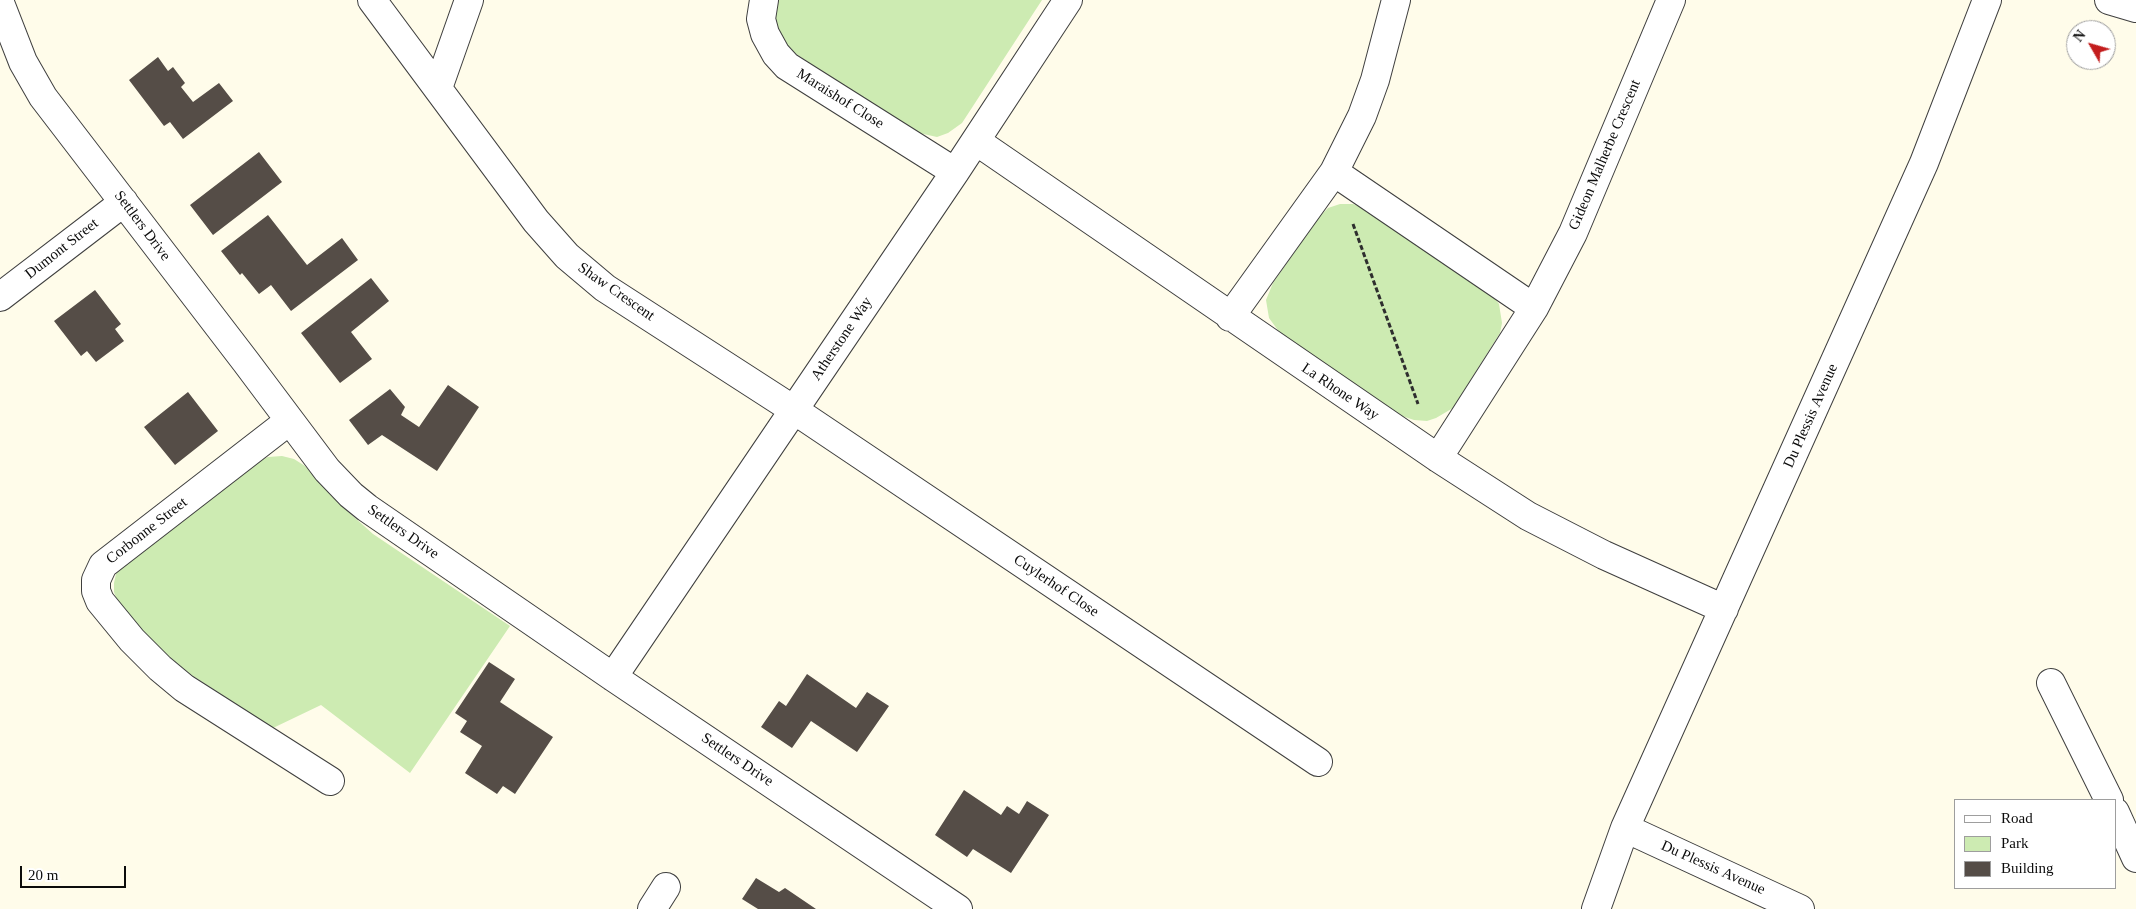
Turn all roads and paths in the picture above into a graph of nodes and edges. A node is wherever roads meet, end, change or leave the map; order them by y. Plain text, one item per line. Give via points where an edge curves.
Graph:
1 (372, 0) edge
2 (469, 0) edge
3 (764, 0) edge
4 (1068, 0) edge
5 (1396, 0) edge
6 (1671, 0) edge
7 (1987, 0) edge
8 (2109, 0) edge
9 (0, 3) edge
10 (2136, 8) edge
11 (438, 88) junction
12 (976, 141) junction
13 (955, 172) junction
14 (1334, 172) junction
15 (124, 202) junction
16 (1350, 218) dead end
17 (0, 297) edge
18 (1534, 308) junction
19 (1230, 317) junction
20 (794, 410) junction
21 (1421, 412) dead end
22 (289, 421) junction
23 (1438, 458) junction
24 (1724, 609) junction
25 (613, 678) junction
26 (2051, 683) dead end
27 (1318, 762) dead end
28 (330, 781) dead end
29 (2109, 799) edge
30 (2116, 814) edge
31 (1626, 828) junction
32 (2133, 845) edge
33 (958, 909) edge
34 (1596, 909) edge
35 (1800, 909) edge

1 - 11 street, Shaw Crescent
2 - 11 street
3 - 13 street, Maraishof Close via 762,18 765,34 776,54 788,66
4 - 12 street, Atherstone Way
5 - 14 street via 1375,80 1362,116
6 - 18 street, Gideon Malherbe Crescent via 1572,233
7 - 24 street, Du Plessis Avenue via 1924,163
8 - 10 street
9 - 15 street, Settlers Drive via 11,36 33,81
11 - 20 street, Shaw Crescent via 536,222 567,256 605,288
12 - 13 street, Atherstone Way
12 - 19 street, La Rhone Way
13 - 20 street, Atherstone Way
14 - 18 street
14 - 19 street
15 - 17 street, Dumont Street
15 - 22 street, Settlers Drive
16 - 21 path
18 - 23 street, Gideon Malherbe Crescent
19 - 23 street, La Rhone Way
20 - 25 street, Atherstone Way
20 - 27 street, Cuylerhof Close
22 - 25 street, Settlers Drive via 327,470 368,508
22 - 28 street, Corbonne Street via 103,565 96,580 96,591 100,601 132,640 184,688
23 - 24 street, La Rhone Way via 1528,516 1604,555
24 - 31 street, Du Plessis Avenue
25 - 33 street, Settlers Drive
26 - 29 street
30 - 32 street
31 - 34 street, Du Plessis Avenue
31 - 35 street, Du Plessis Avenue

